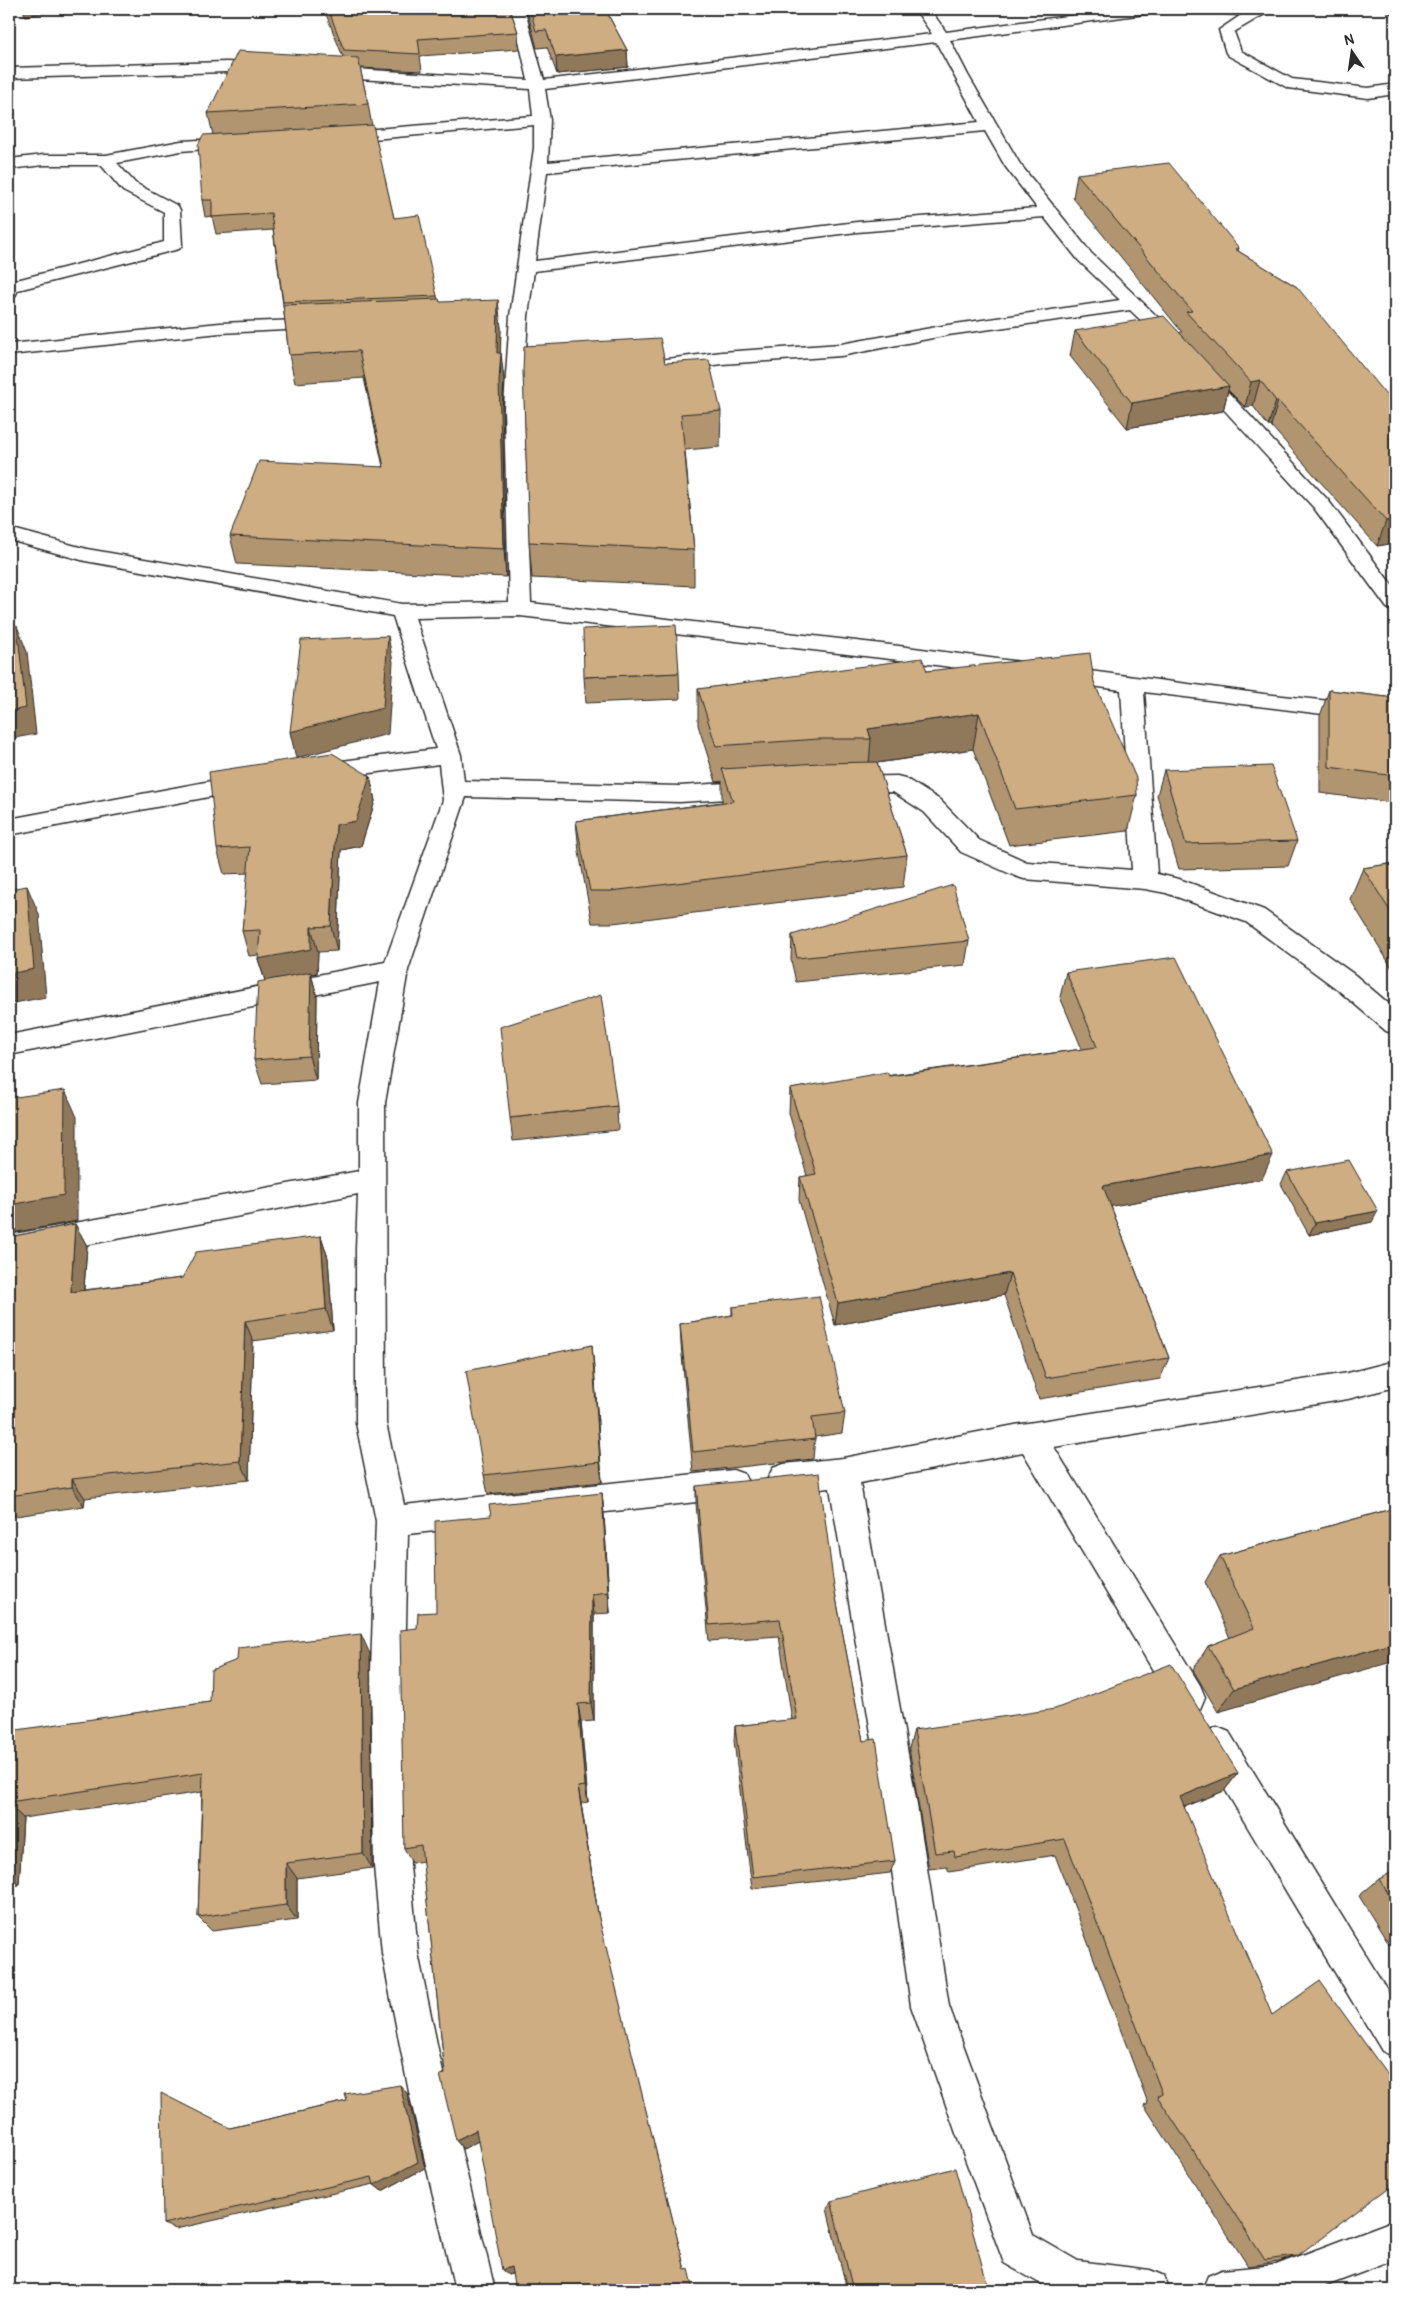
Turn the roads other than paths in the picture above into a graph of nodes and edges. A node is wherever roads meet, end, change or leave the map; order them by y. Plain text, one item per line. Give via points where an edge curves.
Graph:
1 (515, 9) edge
2 (922, 9) edge
3 (1152, 9) edge
4 (1211, 9) edge
5 (1259, 10) edge
6 (941, 37) junction
7 (285, 70) edge
8 (304, 71) edge
9 (9, 74) edge
10 (537, 85) junction
11 (1395, 89) edge
12 (542, 120) junction
13 (989, 126) junction
14 (321, 138) edge
15 (251, 142) edge
16 (106, 160) junction
17 (9, 164) edge
18 (538, 168) junction
19 (1049, 212) junction
20 (526, 267) junction
21 (9, 292) edge
22 (1133, 304) junction
23 (519, 316) junction
24 (499, 317) edge
25 (339, 323) edge
26 (9, 350) edge
27 (642, 367) edge
28 (583, 371) edge
29 (515, 375) junction
30 (9, 534) edge
31 (1395, 603) edge
32 (520, 609) junction
33 (402, 611) junction
34 (1132, 683) junction
35 (1395, 715) edge
36 (448, 755) junction
37 (300, 774) edge
38 (270, 778) edge
39 (825, 785) edge
40 (777, 788) edge
41 (453, 789) junction
42 (9, 827) edge
43 (1145, 880) junction
44 (395, 970) junction
45 (1395, 1024) edge
46 (9, 1045) edge
47 (373, 1180) junction
48 (9, 1247) edge
49 (1395, 1374) edge
50 (1031, 1437) junction
51 (844, 1472) junction
52 (392, 1521) junction
53 (1395, 2038) edge
54 (1395, 2240) edge
55 (475, 2290) edge
56 (1150, 2290) edge
57 (1222, 2290) edge

1 - 10 street via 535,67
2 - 6 street
3 - 6 street
4 - 5 street
5 - 11 street via 1226,30 1234,53 1288,83 1368,93
6 - 10 street
6 - 13 street
7 - 9 street via 227,67
8 - 10 street
10 - 12 street
12 - 14 street
12 - 18 street
13 - 18 street
13 - 19 street via 1013,166
15 - 16 street via 181,146
16 - 17 street via 44,160
16 - 21 street via 129,187 172,210 174,246 10,287
18 - 20 street
19 - 20 street via 857,227
19 - 22 street via 1085,257
20 - 23 street
22 - 27 street via 948,330 841,350
22 - 31 street via 1321,504
23 - 24 street
23 - 29 street
25 - 26 street via 220,328
28 - 29 street
29 - 32 street
30 - 33 street via 84,555
32 - 33 street
32 - 34 street
33 - 36 street
34 - 35 street
34 - 43 street
36 - 37 street
36 - 41 street
38 - 42 street
39 - 43 street via 897,784 932,806 970,846 1024,870
40 - 41 street via 680,794
41 - 44 street via 454,800
43 - 45 street via 1170,885 1255,916 1346,982
44 - 46 street
44 - 47 street via 372,1103
47 - 48 street
47 - 52 street via 370,1248 372,1423
49 - 50 street via 1348,1386
50 - 51 street
50 - 53 street
51 - 52 street
51 - 56 street via 930,2006 983,2156 1018,2248 1073,2280
52 - 55 street via 388,1690 392,1866 400,1953 428,2092
54 - 57 street via 1276,2285

